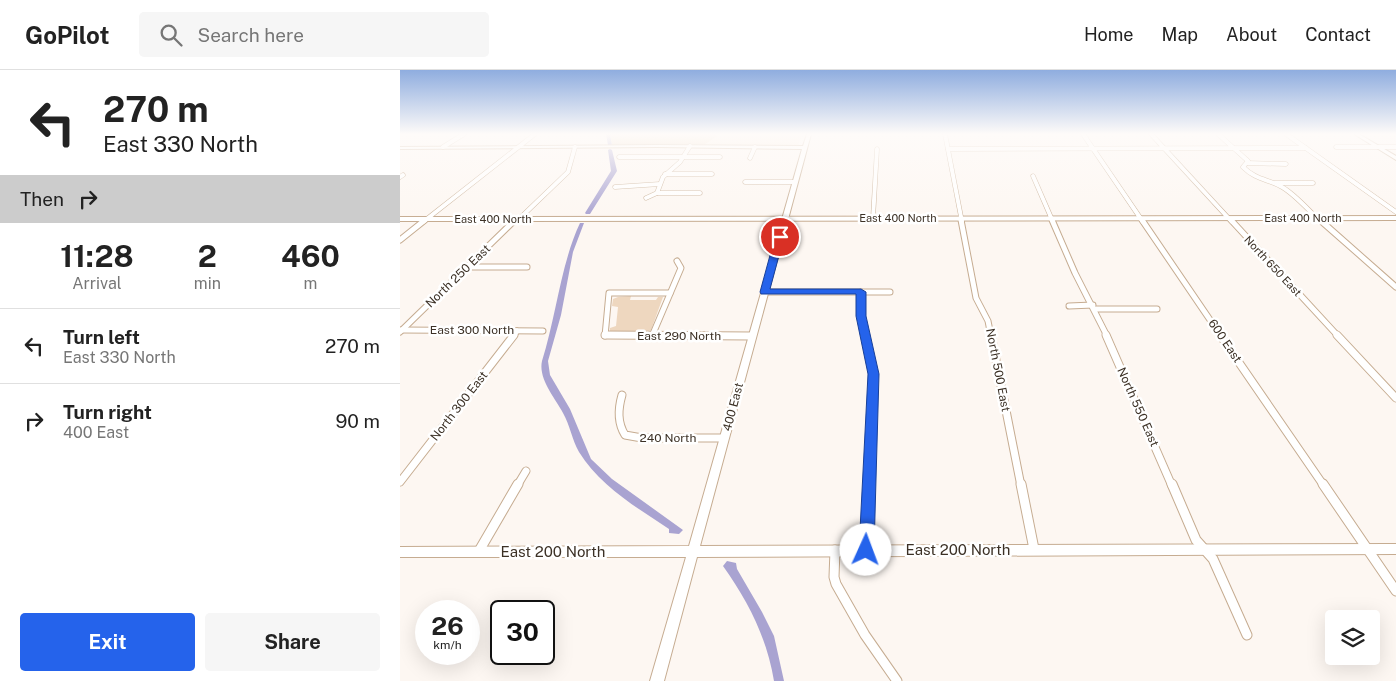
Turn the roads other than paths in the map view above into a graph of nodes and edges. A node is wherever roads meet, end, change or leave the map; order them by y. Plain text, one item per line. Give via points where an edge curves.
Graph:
1 (498, 163) edge
2 (572, 163) edge
3 (679, 163) edge
4 (801, 163) edge
5 (876, 163) edge
6 (950, 163) edge
7 (1103, 163) edge
8 (1177, 163) edge
9 (1247, 163) joint
10 (1326, 163) edge
11 (1286, 164) dead end
12 (665, 174) junction
13 (712, 174) dead end
14 (1033, 176) dead end
15 (745, 182) dead end
16 (795, 182) junction
17 (1313, 183) dead end
18 (660, 184) junction
19 (1271, 184) junction
20 (615, 187) dead end
21 (657, 193) junction
22 (700, 193) dead end
23 (646, 198) dead end
24 (1396, 212) edge
25 (873, 218) junction
26 (960, 218) junction
27 (1051, 218) junction
28 (1141, 218) junction
29 (1229, 218) junction
30 (1317, 218) junction
31 (1396, 218) edge
32 (400, 219) edge
33 (427, 219) junction
34 (517, 219) junction
35 (784, 219) junction
36 (400, 240) edge
37 (677, 261) dead end
38 (527, 266) dead end
39 (466, 267) junction
40 (1396, 287) edge
41 (764, 292) junction
42 (861, 292) junction
43 (890, 292) dead end
44 (670, 293) junction
45 (1069, 306) dead end
46 (1094, 307) junction
47 (1158, 309) dead end
48 (518, 330) junction
49 (543, 330) dead end
50 (401, 331) edge
51 (652, 336) junction
52 (752, 336) junction
53 (622, 395) dead end
54 (1396, 398) edge
55 (724, 438) junction
56 (526, 471) dead end
57 (400, 482) edge
58 (1034, 549) junction
59 (1205, 549) junction
60 (1367, 549) junction
61 (1396, 549) edge
62 (693, 550) junction
63 (835, 550) junction
64 (866, 550) junction
65 (479, 551) junction
66 (400, 552) edge
67 (1396, 591) edge
68 (1247, 635) dead end
69 (657, 681) edge
70 (897, 681) edge

1 - 33 street
2 - 34 street, North 250 East via 568,172
3 - 12 street
4 - 16 street, 400 East
5 - 25 street
6 - 26 street, North 500 East
7 - 28 street, 600 East
8 - 29 street, North 650 East
9 - 11 street
9 - 19 street via 1244,167 1257,180
10 - 24 street
12 - 13 street
12 - 18 street
14 - 27 street, North 550 East
15 - 16 street
16 - 35 street, 400 East
17 - 19 street
18 - 20 street
18 - 21 street
19 - 30 street via 1282,187
21 - 22 street
21 - 23 street
25 - 26 street, East 400 North
25 - 35 street, East 400 North
26 - 27 street, East 400 North
26 - 58 street, North 500 East via 976,298 988,321
27 - 28 street, East 400 North
27 - 46 street, North 550 East
28 - 29 street, East 400 North
28 - 60 street, 600 East
29 - 30 street, East 400 North
29 - 54 street, North 650 East
30 - 31 street, East 400 North
30 - 40 street
32 - 33 street, East 400 North
33 - 34 street, East 400 North
33 - 36 street
34 - 35 street, East 400 North
34 - 39 street, North 250 East
35 - 41 street, 400 East
37 - 44 street via 681,268
38 - 39 street
39 - 50 street, North 250 East
41 - 42 street
41 - 52 street, 400 East
42 - 43 street
42 - 64 street via 861,316 873,374
44 - 51 street
44 - 51 street, East 290 North via 609,293 605,336
45 - 46 street
46 - 47 street
46 - 59 street, North 550 East via 1196,540
48 - 49 street, East 300 North
48 - 50 street, East 300 North
48 - 57 street, North 300 East
51 - 52 street, East 290 North
52 - 55 street, 400 East
53 - 55 street, 240 North via 618,417 625,435
55 - 62 street, 400 East
56 - 65 street
58 - 59 street, East 200 North
58 - 64 street, East 200 North
59 - 60 street, East 200 North
59 - 68 street, North 550 East via 1213,559
60 - 61 street, East 200 North
60 - 67 street, 600 East
62 - 63 street, East 200 North
62 - 65 street, East 200 North
62 - 69 street, 400 East
63 - 64 street, East 200 North
63 - 70 street via 836,584 865,636
65 - 66 street, East 200 North

